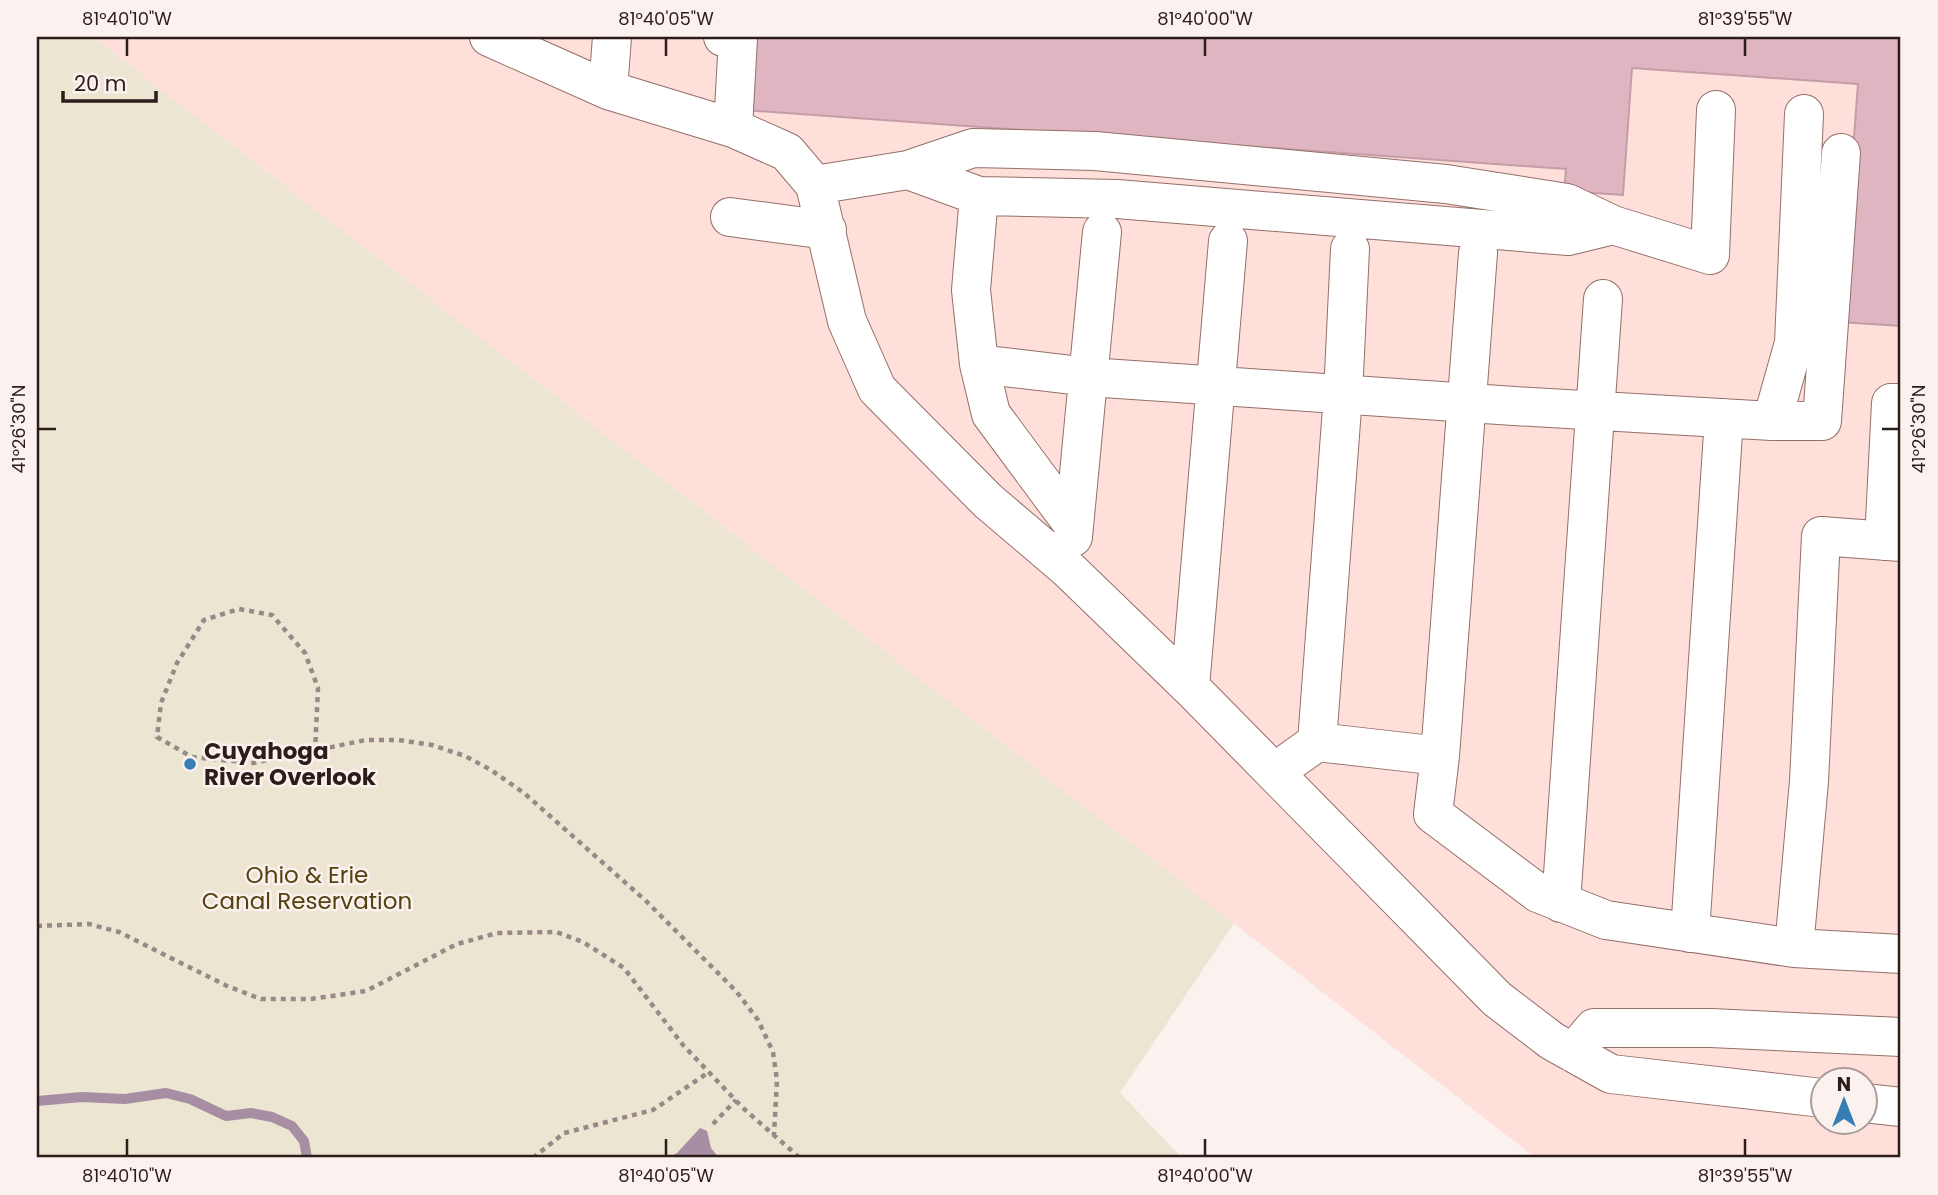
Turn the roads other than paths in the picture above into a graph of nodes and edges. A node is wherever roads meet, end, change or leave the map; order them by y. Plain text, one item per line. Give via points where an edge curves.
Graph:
1 (489, 37) edge
2 (612, 37) edge
3 (723, 37) edge
4 (608, 90) junction
5 (1716, 110) dead end
6 (1804, 114) dead end
7 (733, 128) junction
8 (1841, 153) dead end
9 (908, 170) junction
10 (815, 185) junction
11 (979, 196) junction
12 (730, 217) dead end
13 (1613, 225) junction
14 (827, 230) junction
15 (1102, 232) dead end
16 (1228, 240) dead end
17 (1350, 249) dead end
18 (1478, 253) dead end
19 (1603, 299) dead end
20 (979, 364) junction
21 (1089, 377) junction
22 (1217, 384) junction
23 (1343, 395) junction
24 (1466, 402) junction
25 (1901, 403) edge
26 (1595, 411) junction
27 (1724, 418) junction
28 (1772, 421) junction
29 (1074, 526) junction
30 (1892, 542) edge
31 (1069, 570) junction
32 (1191, 687) junction
33 (1317, 742) junction
34 (1440, 755) junction
35 (1275, 772) junction
36 (1561, 903) junction
37 (1690, 933) junction
38 (1794, 948) junction
39 (1901, 954) edge
40 (1901, 1037) edge
41 (1573, 1053) junction
42 (1808, 1096) edge
43 (1878, 1105) edge
44 (1901, 1107) edge

1 - 4 lane
2 - 4 lane
3 - 7 lane via 738,38
4 - 7 lane
5 - 13 lane via 1710,255
6 - 28 lane via 1794,343
7 - 10 lane via 787,152
8 - 28 lane via 1822,421
9 - 10 lane
9 - 11 lane
9 - 13 lane via 973,148 1094,151 1446,184 1567,203
10 - 14 lane
11 - 13 lane via 1117,199 1568,236
11 - 20 lane via 971,290
12 - 14 lane
14 - 31 lane via 847,321 877,389 988,501
15 - 21 lane
16 - 22 lane
17 - 23 lane
18 - 24 lane
19 - 26 lane
20 - 21 lane
20 - 29 lane via 991,414
21 - 22 lane
21 - 29 lane
22 - 23 lane
22 - 32 lane
23 - 24 lane
23 - 33 lane
24 - 26 lane
24 - 34 lane
25 - 30 lane via 1891,402
26 - 27 lane
26 - 36 lane
27 - 28 lane
27 - 37 lane
29 - 31 lane
30 - 38 lane via 1821,536 1809,781
31 - 32 lane
32 - 35 lane
33 - 34 lane
33 - 35 lane
34 - 36 lane via 1433,814 1538,893
35 - 41 lane via 1497,999
36 - 37 lane via 1606,920
37 - 38 lane
38 - 39 lane
40 - 41 lane via 1594,1028
41 - 42 lane via 1611,1074
43 - 44 lane

